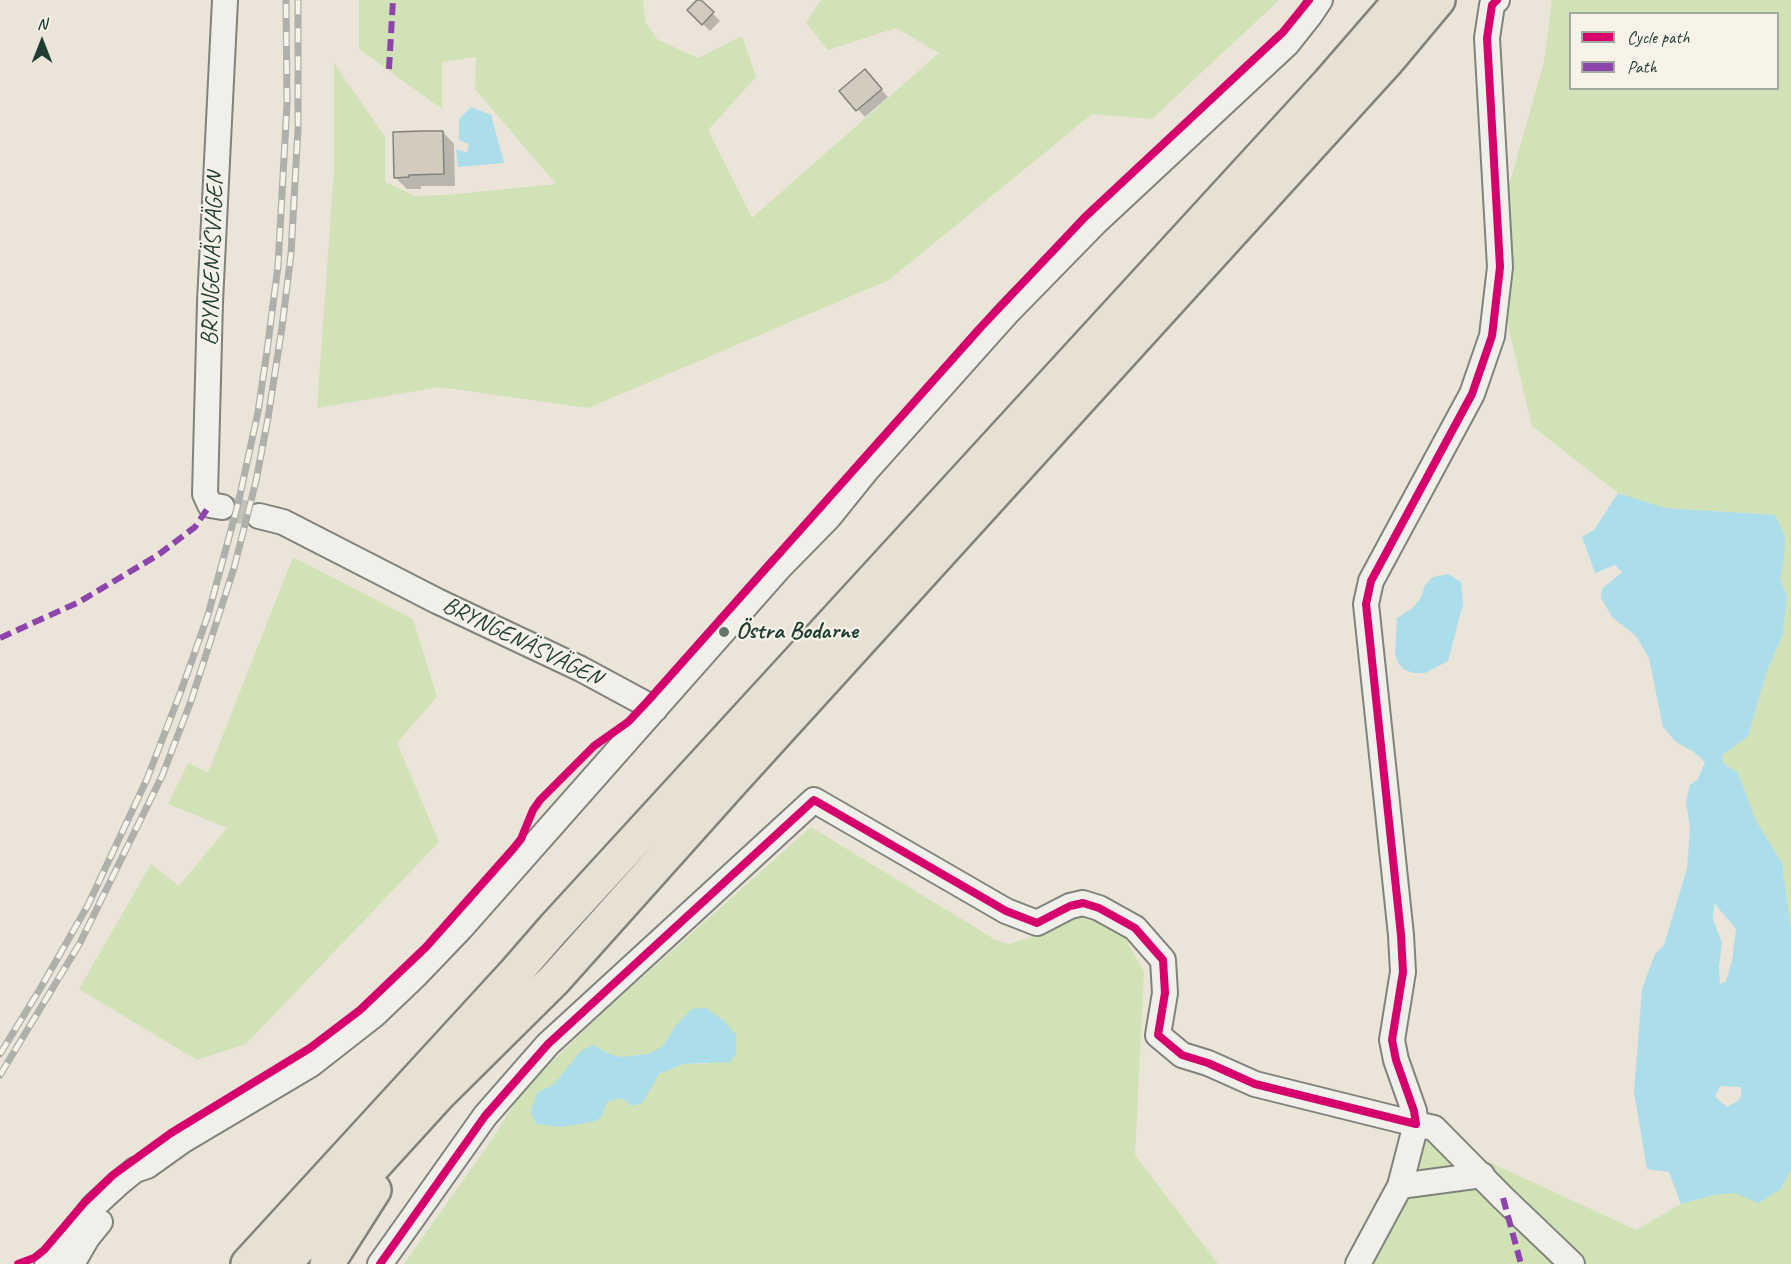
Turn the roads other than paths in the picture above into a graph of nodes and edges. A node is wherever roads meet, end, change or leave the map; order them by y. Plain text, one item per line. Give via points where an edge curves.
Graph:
1 (225, 0) edge
2 (1320, 0) edge
3 (1401, 0) edge
4 (1438, 0) edge
5 (1497, 0) edge
6 (222, 507) tunnel mouth
7 (259, 516) tunnel mouth
8 (655, 709) junction
9 (440, 1093) junction
10 (1416, 1124) junction
11 (147, 1166) junction
12 (1482, 1175) junction
13 (1400, 1186) junction
14 (47, 1264) edge
15 (72, 1264) edge
16 (248, 1264) edge
17 (284, 1264) edge
18 (327, 1264) edge
19 (380, 1264) edge
20 (1358, 1264) edge
21 (1572, 1264) edge

1 - 6 street, BRYNGENÄSVÄGEN via 205,494 210,505
2 - 8 street via 1287,44 1053,264
3 - 16 highway
4 - 9 highway via 554,980
5 - 10 street via 1492,5 1488,38 1500,267 1492,336 1472,394 1371,581 1366,604 1401,935 1403,972 1392,1040
7 - 8 street, BRYNGENÄSVÄGEN via 283,522
8 - 11 street via 461,928 374,1016 310,1065
9 - 17 highway
9 - 18 highway via 421,1132 379,1182
10 - 12 street via 1434,1128
10 - 13 street
10 - 19 street via 1255,1084 1182,1055 1158,1035 1165,993 1163,960 1135,927 1083,903 1037,923 1006,911 814,800 548,1044 485,1116
11 - 14 street via 127,1177 94,1206
11 - 15 street via 87,1238
12 - 13 street
12 - 21 street
13 - 20 street

